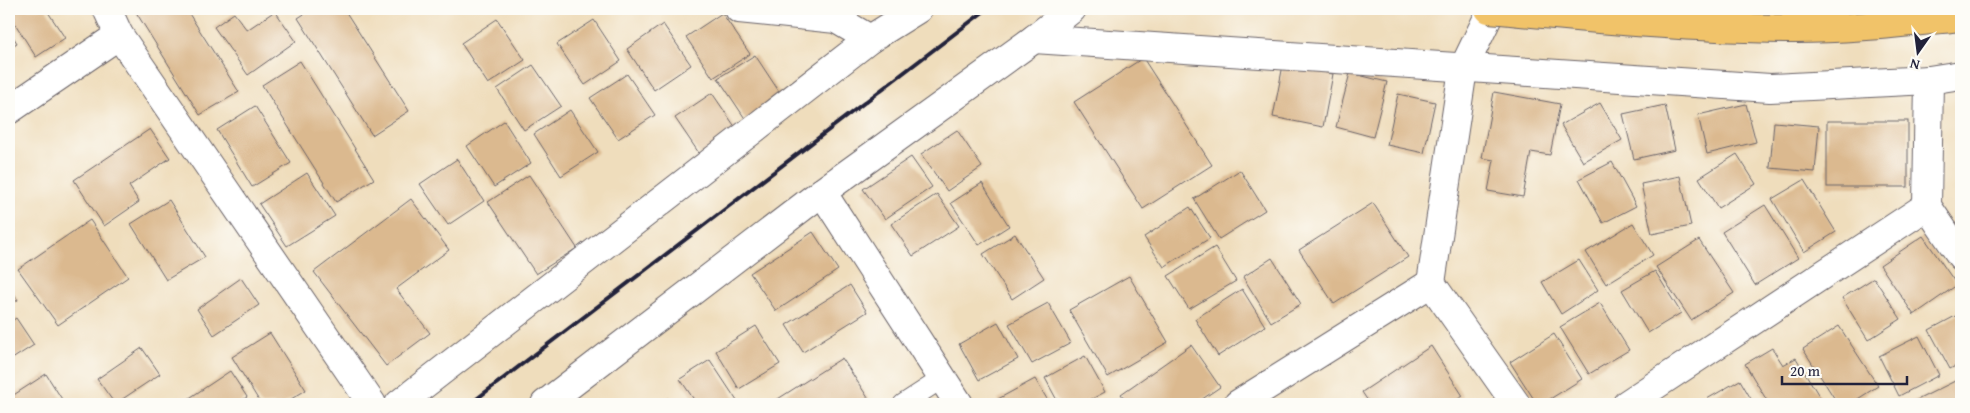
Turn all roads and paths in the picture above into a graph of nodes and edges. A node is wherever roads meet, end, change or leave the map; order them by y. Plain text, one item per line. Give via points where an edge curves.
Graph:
1 (107, 9) edge
2 (740, 9) edge
3 (918, 9) edge
4 (1072, 9) edge
5 (1490, 9) edge
6 (830, 14) edge
7 (1961, 16) edge
8 (119, 35) junction
9 (870, 39) junction
10 (1034, 39) junction
11 (1463, 69) junction
12 (1961, 75) edge
13 (1929, 80) junction
14 (9, 110) edge
15 (822, 192) junction
16 (1927, 206) junction
17 (1961, 256) edge
18 (1431, 283) junction
19 (943, 378) junction
20 (372, 404) edge
21 (399, 404) edge
22 (545, 404) edge
23 (903, 404) edge
24 (959, 404) edge
25 (1238, 404) edge
26 (1516, 404) edge
27 (1627, 404) edge

1 - 8 street
2 - 6 street
3 - 9 street
4 - 10 street
5 - 7 main road, bridge via 1668,25 1784,29 1866,27
5 - 11 street
6 - 9 street
8 - 14 street
8 - 20 street
9 - 21 street
10 - 11 street
10 - 15 street
11 - 13 street via 1770,88
11 - 18 street
12 - 13 street
13 - 16 street
15 - 19 street
15 - 22 street
16 - 17 street
16 - 27 street
18 - 25 street
18 - 26 street
19 - 23 lane
19 - 24 street

